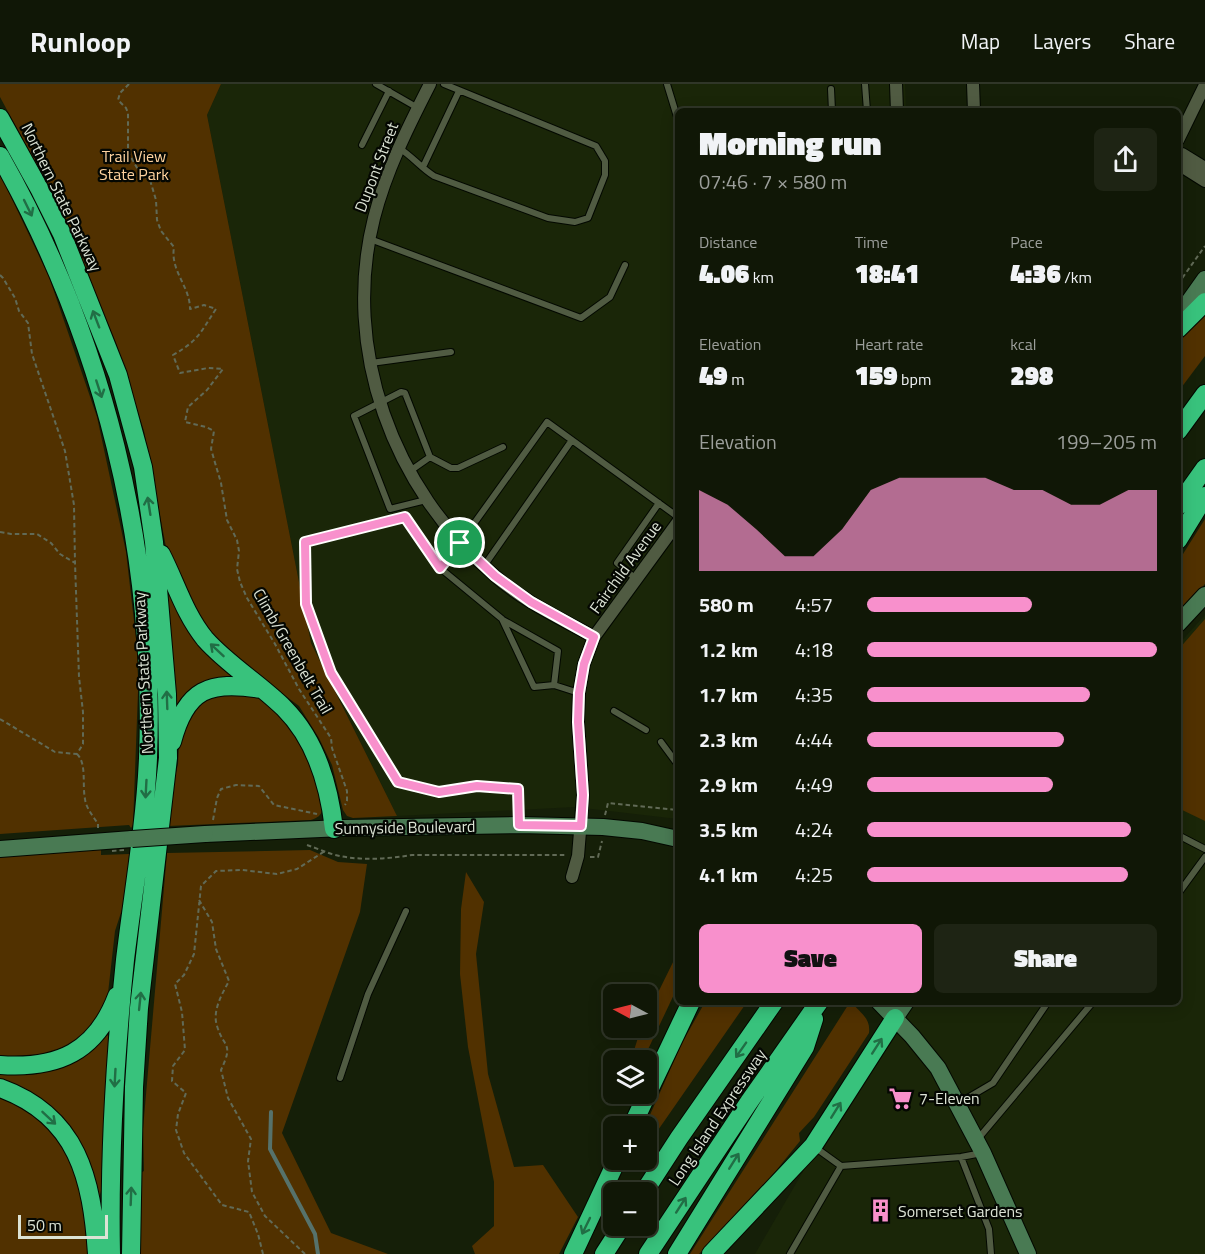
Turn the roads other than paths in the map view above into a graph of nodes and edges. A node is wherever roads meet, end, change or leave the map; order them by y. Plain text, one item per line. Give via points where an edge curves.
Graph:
1 (376, 84) edge
2 (430, 84) edge
3 (444, 84) edge
4 (667, 84) edge
5 (865, 84) edge
6 (896, 84) edge
7 (973, 84) edge
8 (1205, 86) edge
9 (457, 88) edge
10 (831, 90) dead end
11 (389, 91) junction
12 (418, 108) junction
13 (832, 108) edge
14 (867, 108) edge
15 (897, 108) edge
16 (975, 108) edge
17 (675, 110) edge
18 (0, 118) edge
19 (1181, 134) edge
20 (362, 146) dead end
21 (399, 148) junction
22 (1181, 154) edge
23 (0, 156) edge
24 (1181, 166) edge
25 (423, 167) junction
26 (1205, 168) edge
27 (1205, 181) edge
28 (369, 239) junction
29 (625, 265) dead end
30 (1205, 279) edge
31 (1205, 302) edge
32 (1181, 313) edge
33 (1181, 326) edge
34 (452, 352) dead end
35 (370, 363) junction
36 (1205, 394) edge
37 (380, 402) junction
38 (1181, 427) edge
39 (572, 440) junction
40 (503, 447) dead end
41 (430, 457) junction
42 (1205, 468) edge
43 (409, 472) junction
44 (1205, 496) edge
45 (426, 500) junction
46 (1181, 502) edge
47 (659, 503) junction
48 (675, 515) edge
49 (675, 526) edge
50 (1181, 535) edge
51 (154, 542) junction
52 (460, 543) junction
53 (484, 566) junction
54 (440, 568) junction
55 (637, 579) junction
56 (1205, 595) edge
57 (502, 619) junction
58 (1181, 621) edge
59 (594, 637) junction
60 (554, 685) junction
61 (261, 689) junction
62 (579, 693) junction
63 (614, 711) dead end
64 (646, 730) dead end
65 (661, 742) dead end
66 (168, 759) junction
67 (675, 761) edge
68 (519, 825) junction
69 (581, 826) junction
70 (334, 829) junction
71 (675, 837) edge
72 (1181, 837) edge
73 (0, 849) edge
74 (1205, 849) edge
75 (1205, 857) edge
76 (572, 877) dead end
77 (1181, 890) edge
78 (406, 911) dead end
79 (124, 978) junction
80 (690, 1005) edge
81 (772, 1005) edge
82 (818, 1005) edge
83 (818, 1005) edge
84 (882, 1005) edge
85 (904, 1005) edge
86 (1046, 1005) edge
87 (1091, 1005) edge
88 (895, 1018) junction
89 (0, 1065) edge
90 (340, 1078) dead end
91 (2, 1089) edge
92 (958, 1103) junction
93 (637, 1116) edge
94 (813, 1146) junction
95 (980, 1147) junction
96 (962, 1157) junction
97 (841, 1166) junction
98 (612, 1170) edge
99 (650, 1182) edge
100 (616, 1236) edge
101 (96, 1254) edge
102 (111, 1254) edge
103 (130, 1254) edge
104 (573, 1254) edge
105 (604, 1254) edge
106 (648, 1254) edge
107 (677, 1254) edge
108 (711, 1254) edge
109 (790, 1254) edge
110 (991, 1254) edge
111 (1028, 1254) edge

1 - 11 lane
2 - 12 street, Dupont Street
3 - 9 lane
4 - 17 lane
5 - 14 lane
6 - 15 street
7 - 16 street
8 - 19 street
9 - 25 lane
9 - 25 lane via 596,146 605,161 605,175 588,219 575,222 548,218 434,176
10 - 13 lane
11 - 12 lane
11 - 20 lane
12 - 21 street, Dupont Street
51 -> 18 highway, Northern State Parkway via 142,467 118,375 62,234
21 - 25 lane
21 - 28 street, Dupont Street via 383,186
22 - 26 street
23 -> 79 highway, Northern State Parkway via 52,259 81,333 113,434 135,540 147,657 148,756 145,814
24 - 27 street
28 - 29 lane via 581,318 610,297
28 - 35 street, Dupont Street via 364,295
30 - 32 main road
31 - 33 highway
34 - 35 lane
35 - 37 street, Dupont Street
36 - 38 highway
37 - 41 lane via 405,393
37 - 43 street, Dupont Street
37 - 45 lane via 354,416 390,509
39 - 47 lane
39 - 52 lane via 547,422
39 - 53 lane
40 - 41 lane via 458,468
41 - 43 lane
42 - 46 highway
43 - 45 street, Dupont Street
44 - 50 highway
45 - 52 street, Dupont Street
47 - 48 lane
47 - 55 lane via 618,563
49 - 55 street, Fairchild Avenue
61 -> 51 highway via 198,630
66 -> 51 highway, Northern State Parkway via 167,694
52 - 53 street, Dupont Street
52 - 54 lane
53 - 59 street, Dupont Street via 531,602
54 - 57 lane
54 - 68 lane via 405,517 305,542 306,604 331,673 398,782 439,792 477,786 518,789
55 - 59 street, Fairchild Avenue
56 - 58 main road
57 - 60 lane via 534,687
57 - 60 lane via 558,651
59 - 62 street, Fairchild Avenue
60 - 62 lane
61 - 66 highway via 217,686 198,695 176,726
61 - 70 highway via 285,709 314,752 324,776
62 - 69 street, Fairchild Avenue
63 - 64 lane
65 - 67 lane
103 -> 66 highway, Northern State Parkway via 139,1008
68 - 69 main road, Sunnyside Boulevard
68 - 70 main road, Sunnyside Boulevard
69 - 71 main road, Sunnyside Boulevard
69 - 76 street, Fairchild Avenue
70 - 73 main road, Sunnyside Boulevard, bridge via 209,830
72 - 74 lane
75 - 77 lane
78 - 90 lane via 368,994
79 - 89 highway via 112,1011 80,1050 42,1064
79 -> 102 highway, Northern State Parkway via 113,1127
80 - 93 highway
81 -> 99 highway, Long Island Expressway
106 -> 82 highway, Long Island Expressway
107 -> 83 highway via 805,1047
84 - 88 main road
85 - 88 main road
86 - 92 lane via 993,1083
87 - 95 lane
88 - 92 main road via 938,1068
94 -> 88 highway
91 -> 101 highway via 33,1103 61,1128 80,1161 91,1197
92 - 95 main road
94 - 97 lane
94 - 108 highway
95 - 96 lane
95 - 111 main road
96 - 97 lane
96 - 110 lane via 989,1229
97 - 109 lane
98 -> 104 highway
100 - 105 highway

